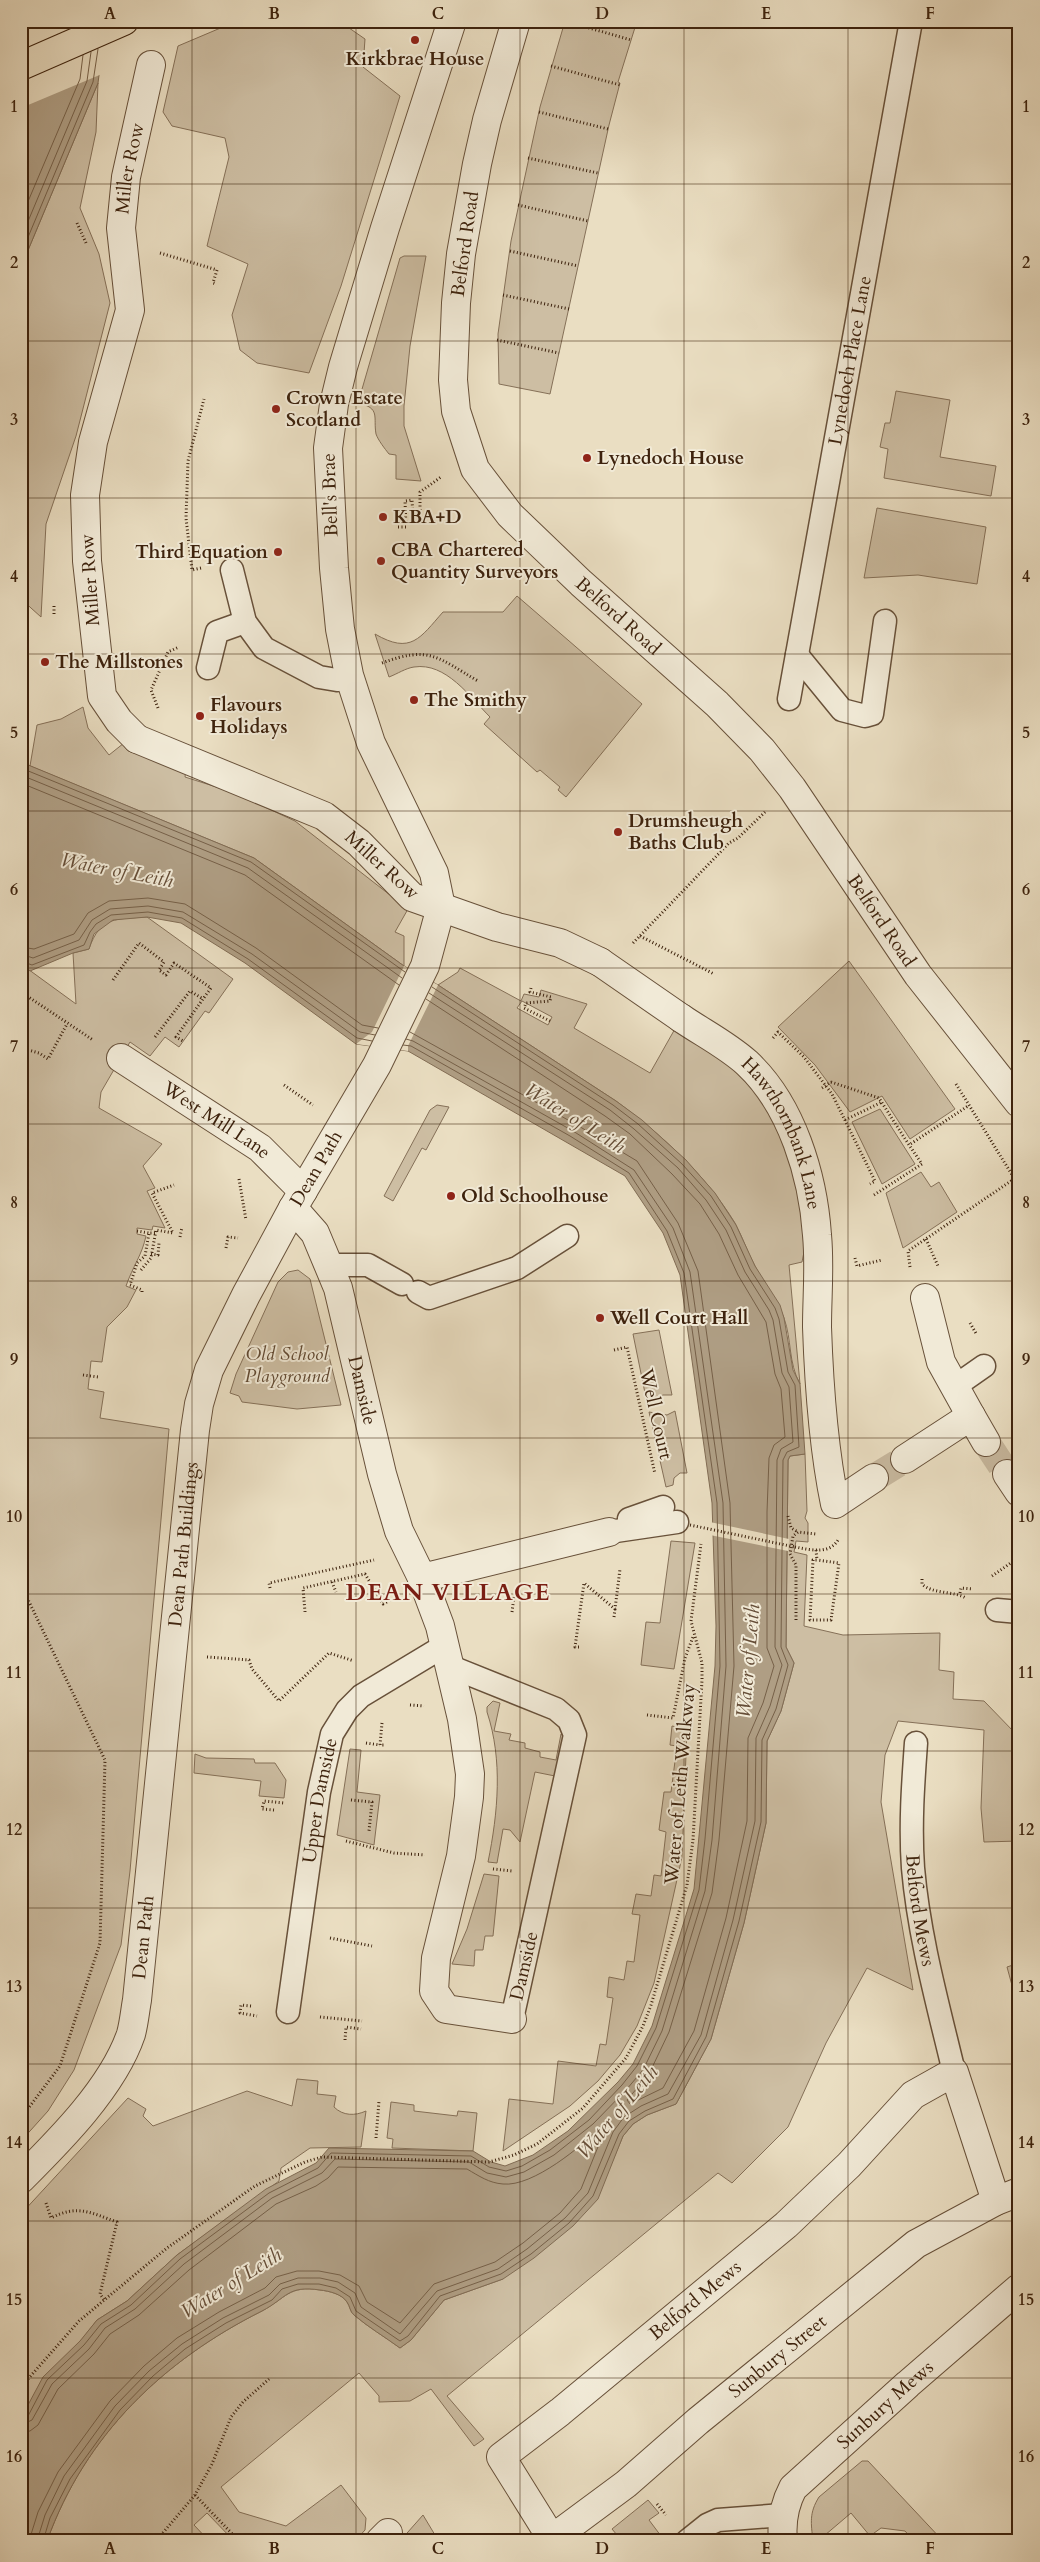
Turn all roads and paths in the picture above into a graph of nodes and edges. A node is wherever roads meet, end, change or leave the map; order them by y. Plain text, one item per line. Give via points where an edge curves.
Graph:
1 (124, 21) edge
2 (452, 21) edge
3 (516, 21) edge
4 (565, 21) edge
5 (911, 21) edge
6 (631, 40) dead end
7 (151, 65) dead end
8 (21, 66) edge
9 (551, 66) dead end
10 (620, 85) dead end
11 (539, 112) dead end
12 (608, 129) dead end
13 (528, 158) dead end
14 (598, 173) dead end
15 (518, 205) dead end
16 (588, 221) dead end
17 (510, 251) dead end
18 (124, 258) junction
19 (578, 266) dead end
20 (216, 284) dead end
21 (503, 295) dead end
22 (569, 309) dead end
23 (498, 340) dead end
24 (559, 353) dead end
25 (204, 399) dead end
26 (420, 503) dead end
27 (398, 527) dead end
28 (192, 570) dead end
29 (232, 570) dead end
30 (885, 621) dead end
31 (245, 622) junction
32 (179, 647) dead end
33 (797, 655) junction
34 (208, 668) dead end
35 (349, 675) junction
36 (478, 682) dead end
37 (789, 699) dead end
38 (160, 712) dead end
39 (756, 819) dead end
40 (441, 907) junction
41 (640, 936) junction
42 (604, 966) junction
43 (714, 974) dead end
44 (113, 980) dead end
45 (531, 988) dead end
46 (21, 992) edge
47 (203, 999) junction
48 (550, 1021) dead end
49 (183, 1041) dead end
50 (150, 1044) dead end
51 (768, 1044) dead end
52 (21, 1048) edge
53 (121, 1058) dead end
54 (822, 1088) dead end
55 (882, 1102) junction
56 (1019, 1103) edge
57 (968, 1106) dead end
58 (845, 1120) junction
59 (909, 1145) junction
60 (239, 1175) dead end
61 (870, 1184) dead end
62 (174, 1185) dead end
63 (1019, 1186) edge
64 (874, 1195) dead end
65 (298, 1199) junction
66 (246, 1221) dead end
67 (182, 1227) dead end
68 (137, 1231) dead end
69 (150, 1233) junction
70 (156, 1234) junction
71 (180, 1236) dead end
72 (568, 1236) dead end
73 (926, 1239) junction
74 (160, 1243) dead end
75 (932, 1250) dead end
76 (151, 1254) junction
77 (882, 1260) dead end
78 (857, 1262) dead end
79 (910, 1263) dead end
80 (330, 1265) junction
81 (141, 1270) dead end
82 (142, 1292) dead end
83 (928, 1296) dead end
84 (614, 1350) dead end
85 (984, 1366) dead end
86 (83, 1375) dead end
87 (98, 1377) dead end
88 (954, 1387) junction
89 (971, 1416) junction
90 (195, 1430) joint
91 (986, 1442) tunnel mouth
92 (905, 1459) tunnel mouth
93 (874, 1478) tunnel mouth
94 (656, 1480) dead end
95 (788, 1516) dead end
96 (677, 1518) joint
97 (703, 1526) dead end
98 (609, 1532) joint
99 (798, 1532) junction
100 (808, 1534) dead end
101 (807, 1549) dead end
102 (408, 1550) junction
103 (816, 1550) dead end
104 (817, 1560) junction
105 (620, 1569) dead end
106 (922, 1579) dead end
107 (423, 1581) junction
108 (332, 1582) junction
109 (21, 1585) edge
110 (270, 1588) dead end
111 (336, 1592) dead end
112 (514, 1596) dead end
113 (965, 1598) dead end
114 (622, 1606) dead end
115 (615, 1607) junction
116 (305, 1612) dead end
117 (512, 1612) dead end
118 (614, 1617) dead end
119 (796, 1620) dead end
120 (694, 1637) junction
121 (579, 1647) dead end
122 (208, 1651) dead end
123 (447, 1656) junction
124 (171, 1658) joint
125 (378, 1684) junction
126 (402, 1704) dead end
127 (460, 1711) junction
128 (648, 1715) dead end
129 (383, 1719) dead end
130 (916, 1743) dead end
131 (384, 1745) dead end
132 (347, 1799) dead end
133 (284, 1803) dead end
134 (274, 1810) dead end
135 (369, 1831) dead end
136 (354, 1843) dead end
137 (461, 1856) junction
138 (496, 1870) dead end
139 (512, 1871) dead end
140 (332, 1939) dead end
141 (372, 1946) dead end
142 (251, 2006) dead end
143 (288, 2012) dead end
144 (258, 2016) dead end
145 (325, 2018) dead end
146 (512, 2019) joint
147 (362, 2021) dead end
148 (361, 2029) dead end
149 (345, 2040) dead end
150 (954, 2072) junction
151 (379, 2101) dead end
152 (21, 2118) edge
153 (376, 2138) dead end
154 (21, 2179) edge
155 (1007, 2197) edge
156 (46, 2204) dead end
157 (1019, 2288) edge
158 (105, 2300) junction
159 (269, 2378) dead end
160 (21, 2387) edge
161 (195, 2496) junction
162 (652, 2497) dead end
163 (670, 2520) dead end
164 (783, 2528) edge
165 (551, 2540) edge
166 (156, 2541) edge
167 (239, 2541) edge
168 (687, 2541) edge

1 - 8 main road
2 - 35 street, Bell's Brae via 384,228 334,404 328,448 330,516 340,630
3 - 56 street, Belford Road via 477,164 456,303 453,380 456,411 476,469 516,521 718,704 762,750 792,788 918,975
4 - 6 path
5 - 33 lane, Lynedoch Place Lane
7 - 18 street, Miller Row via 126,177 121,228
9 - 10 path
11 - 12 path
13 - 14 path
15 - 16 path
17 - 19 path
18 - 20 path via 162,253 217,270 213,283
18 - 40 street, Miller Row via 130,310 92,442 85,495 88,570 102,696 119,721 137,739 324,816 359,843 412,897
21 - 22 path
23 - 24 path
25 - 28 path via 188,461 186,518
26 - 27 path via 420,516 413,516 412,500 405,500 406,527
29 - 31 lane
30 - 33 lane via 872,714 865,716 842,710
31 - 34 lane via 217,632
31 - 35 lane via 264,648 302,669 328,680
32 - 38 path via 168,652 151,690
33 - 37 lane, Lynedoch Place Lane
35 - 36 path via 404,655 431,654
35 - 40 street, Bell's Brae via 371,743 434,872
39 - 41 path
40 - 42 street, Hawthornbank Lane via 497,927 560,943
40 - 65 street, Dean Path via 430,952 377,1064
41 - 42 path
41 - 43 path
42 - 93 street, Hawthornbank Lane via 748,1064 774,1097 789,1124 815,1212 824,1440 835,1504
44 - 47 path via 139,943 164,962 159,970 166,975 174,963 211,988
45 - 48 path via 530,992 551,997 550,1001 526,1003 524,1008
46 - 52 path via 67,1024 48,1059
47 - 49 path via 176,1037
47 - 50 path via 190,991
51 - 58 path via 778,1032 804,1057 832,1094
53 - 65 street, West Mill Lane via 253,1143
54 - 55 path, bridge via 831,1082 879,1098
55 - 58 path
55 - 59 path
57 - 59 path
58 - 61 path via 875,1181
59 - 64 path via 922,1164
60 - 66 path
62 - 70 path via 152,1193 173,1233 156,1230
63 - 73 path via 1014,1179
65 - 80 street, Damside
65 - 90 street, Dean Path via 209,1370
67 - 71 path
68 - 69 path
69 - 70 path
69 - 82 path via 145,1256 137,1263 130,1285
70 - 76 path
72 - 80 lane via 517,1268 429,1298 368,1265
73 - 75 path
73 - 79 path via 908,1251
74 - 76 path via 158,1255
76 - 81 path
77 - 78 path via 857,1266
80 - 102 street, Damside via 382,1474
83 - 88 street via 937,1352
84 - 94 path, Well Court via 627,1347
85 - 88 lane
86 - 87 path
88 - 89 street
89 - 91 street
89 - 92 street
90 - 124 street, Dean Path Buildings
95 - 99 path via 792,1528
96 - 98 lane
96 - 101 path, bridge
97 - 120 path, Water of Leith Walkway via 692,1609
98 - 107 street
99 - 100 path
99 - 119 path via 793,1536 790,1554 796,1565
102 - 107 street, Damside
102 - 110 path via 269,1582
103 - 104 path
104 - 104 path via 813,1560 810,1620 831,1620 839,1564
105 - 115 path
106 - 113 path via 926,1589 960,1593
107 - 108 path via 383,1604 365,1574
107 - 123 street, Damside
108 - 111 path
108 - 116 path via 303,1588
109 - 152 path via 105,1760 100,1943 60,2066
112 - 117 path
114 - 115 path
115 - 118 path
115 - 121 path via 584,1583 574,1642 575,1647
120 - 128 path via 685,1658 673,1718
120 - 158 path, Water of Leith Walkway via 702,1663 702,1689 687,1885 643,2026 620,2066 583,2108 537,2144 490,2162 322,2157 304,2162 255,2186 224,2206
122 - 125 path via 207,1658 249,1660 252,1669 279,1701 329,1653 366,1664
123 - 125 lane, Upper Damside
123 - 127 street, Damside
123 - 146 lane, Damside via 556,1709 568,1720 575,1735
124 - 154 street, Dean Path via 137,2000 131,2032 108,2079 52,2148
125 - 143 lane, Upper Damside via 347,1710 332,1734
126 - 127 path
127 - 137 street, Damside via 470,1774
129 - 131 path via 380,1745
130 - 150 lane, Belford Mews via 912,1843 916,1896
132 - 135 path via 372,1802
133 - 134 path via 264,1801 262,1809
136 - 137 path via 394,1853
137 - 146 street, Damside via 436,1958 434,1991 446,2009
138 - 139 path
140 - 141 path
142 - 144 path via 241,2005 240,2013
145 - 147 path
148 - 149 path via 346,2028
150 - 155 street, Belford Mews
150 - 165 street, Belford Mews via 913,2094 849,2165 786,2225 501,2457
151 - 153 path
155 - 165 street, Sunbury Street via 916,2244 698,2421 626,2484
156 - 158 path via 51,2218 77,2209 117,2222 100,2294
157 - 164 street, Sunbury Mews via 793,2488 786,2502
158 - 160 path, Water of Leith Walkway via 79,2321
159 - 161 path via 231,2417
161 - 166 path
161 - 167 path
162 - 163 path
164 - 168 lane via 718,2520

